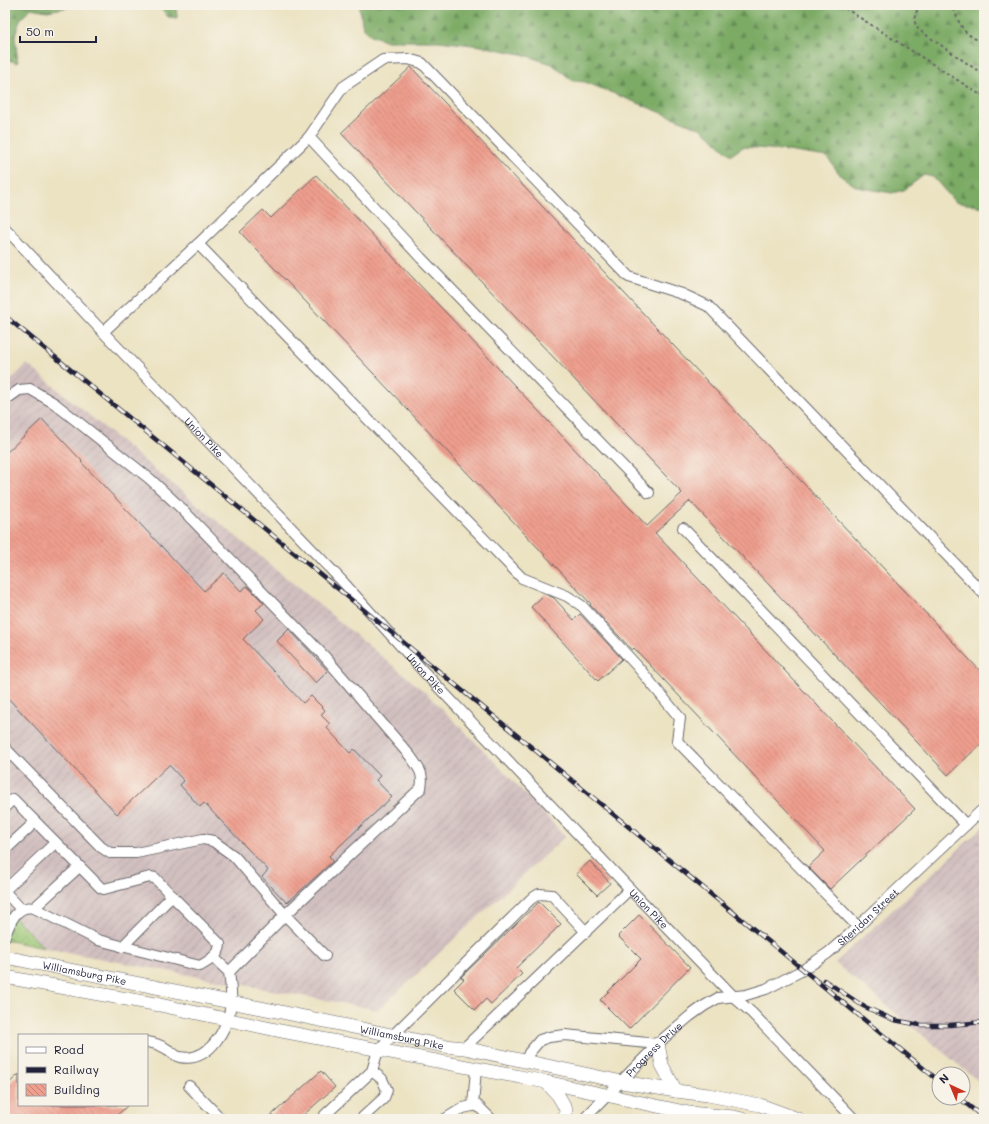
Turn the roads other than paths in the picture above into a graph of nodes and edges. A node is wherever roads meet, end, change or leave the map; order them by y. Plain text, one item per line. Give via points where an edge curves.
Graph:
1 (309, 137) junction
2 (5, 228) edge
3 (198, 244) junction
4 (103, 332) junction
5 (5, 400) edge
6 (649, 493) dead end
7 (683, 528) dead end
8 (984, 594) edge
9 (5, 748) edge
10 (5, 807) edge
11 (984, 808) edge
12 (35, 822) junction
13 (966, 825) junction
14 (56, 843) junction
15 (5, 850) edge
16 (79, 867) junction
17 (630, 889) junction
18 (5, 891) edge
19 (172, 896) junction
20 (34, 908) junction
21 (21, 909) junction
22 (285, 915) junction
23 (858, 927) junction
24 (586, 932) junction
25 (5, 936) edge
26 (122, 947) junction
27 (324, 956) dead end
28 (5, 957) edge
29 (214, 958) junction
30 (229, 972) junction
31 (5, 977) edge
32 (734, 997) junction
33 (231, 1002) junction
34 (227, 1020) junction
35 (393, 1035) junction
36 (148, 1042) edge
37 (658, 1044) junction
38 (464, 1048) junction
39 (378, 1050) junction
40 (526, 1061) junction
41 (476, 1069) junction
42 (372, 1071) junction
43 (546, 1082) junction
44 (622, 1082) junction
45 (189, 1086) dead end
46 (676, 1091) junction
47 (608, 1096) junction
48 (473, 1106) junction
49 (852, 1118) edge
50 (221, 1119) edge
51 (324, 1119) edge
52 (362, 1119) edge
53 (445, 1119) edge
54 (491, 1119) edge
55 (566, 1119) edge
56 (584, 1119) edge
57 (742, 1119) edge
58 (798, 1119) edge

1 - 3 street
1 - 6 street via 421,258
1 - 8 street via 343,87 383,60 408,59 422,63 629,277 682,294 708,306
2 - 4 street, Union Pike
3 - 4 street
3 - 23 street via 522,578 567,596 582,606 680,718 677,741
4 - 17 street, Union Pike via 344,583 424,672
5 - 22 street via 19,390 30,389 54,403 150,479 180,506 325,657 422,772 421,788
7 - 13 street
9 - 22 street via 101,847 110,852 136,853 203,840 213,841 234,856
10 - 12 street via 13,800
11 - 13 street, Sheridan Street
12 - 14 street
12 - 15 street
13 - 23 street, Sheridan Street
14 - 16 street
14 - 18 street
16 - 19 street via 104,889 150,877 155,878
16 - 20 street
17 - 24 street
17 - 32 street, Union Pike
18 - 21 street
19 - 26 street
19 - 29 street via 220,944
20 - 21 street via 27,906
20 - 26 street via 98,940
21 - 25 street via 10,922
22 - 27 street
22 - 30 street
23 - 32 street, Sheridan Street via 828,953 803,970 766,989
24 - 35 street via 552,895 539,894
24 - 38 street
26 - 29 street via 200,966
28 - 33 main road, Williamsburg Pike
29 - 30 street
30 - 33 street
31 - 34 main road, Williamsburg Pike
32 - 37 street, Progress Drive via 718,998 704,1006
32 - 49 street, Union Pike
33 - 34 street
33 - 35 main road, Williamsburg Pike
34 - 36 street via 218,1040 210,1049 195,1057 179,1057 157,1044
34 - 39 main road, Williamsburg Pike
35 - 38 main road, Williamsburg Pike
35 - 39 street
37 - 40 street via 565,1034 540,1040
37 - 44 street, Progress Drive
37 - 46 main road via 662,1065
38 - 40 main road, Williamsburg Pike
39 - 41 main road, Williamsburg Pike
39 - 42 street
40 - 44 main road, Williamsburg Pike
41 - 43 main road, Williamsburg Pike
41 - 48 street
42 - 51 street via 325,1115
42 - 52 street via 382,1079 387,1090 384,1098
43 - 47 main road, Williamsburg Pike
43 - 55 main road via 558,1094 566,1108
44 - 46 main road, Williamsburg Pike
44 - 47 street, Progress Drive
45 - 50 street
46 - 58 main road, Williamsburg Pike via 760,1105
47 - 56 street, Progress Drive
47 - 57 main road, Williamsburg Pike via 689,1113
48 - 53 street
48 - 54 street via 477,1105

